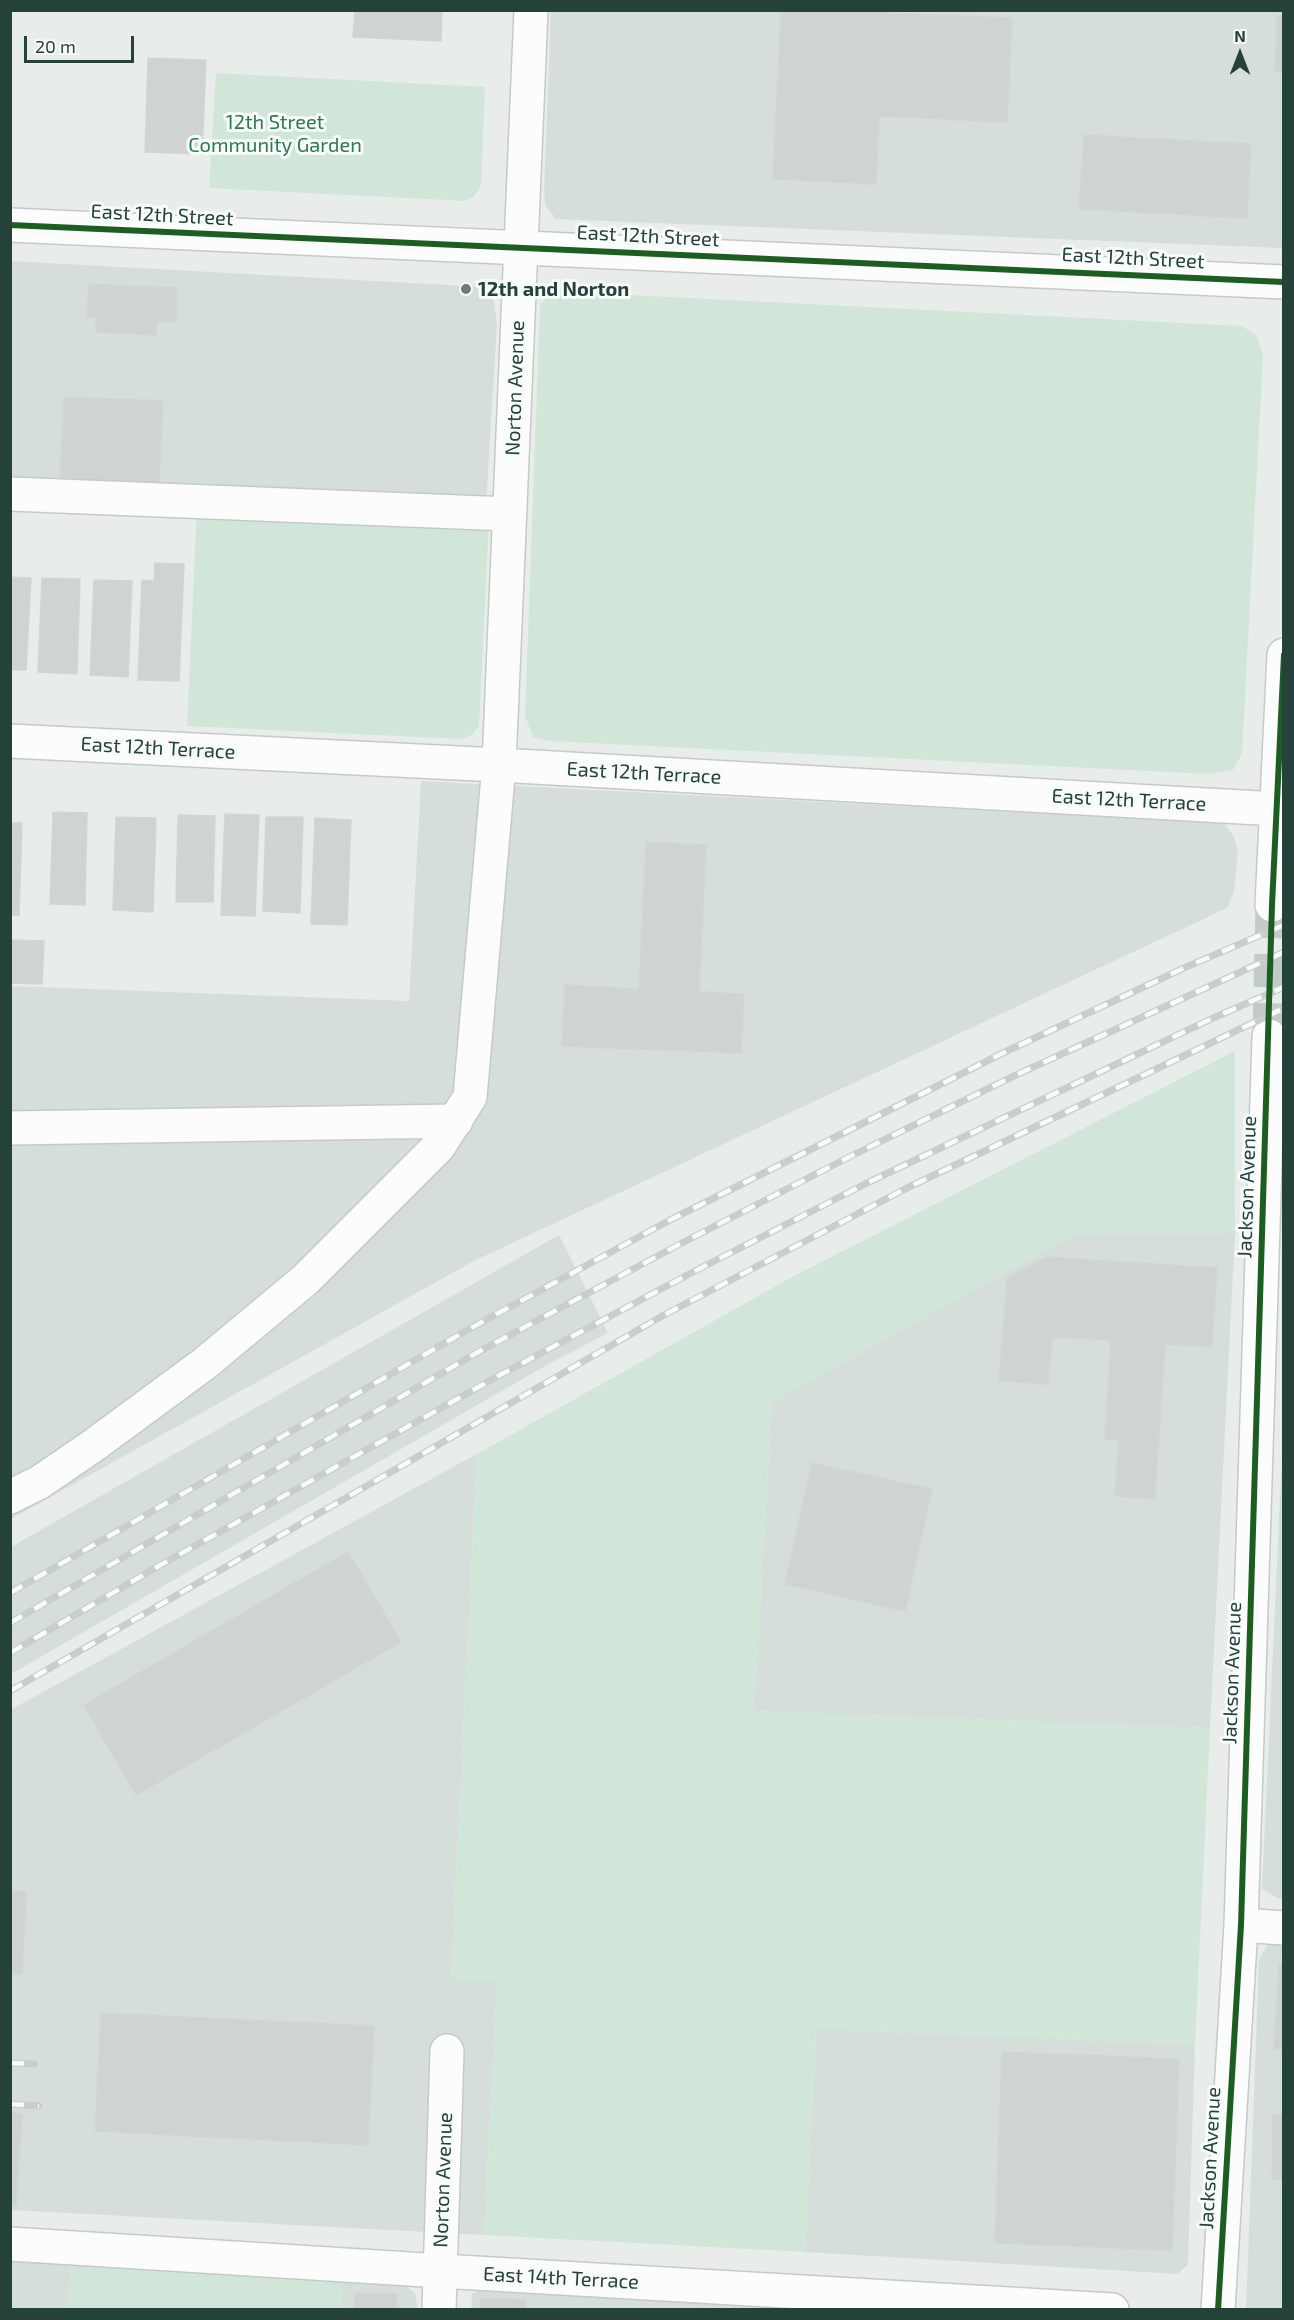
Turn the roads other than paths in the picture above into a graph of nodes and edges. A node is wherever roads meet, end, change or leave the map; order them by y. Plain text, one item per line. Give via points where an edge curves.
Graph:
1 (531, 10) edge
2 (10, 225) edge
3 (521, 247) junction
4 (1284, 282) edge
5 (10, 494) edge
6 (509, 514) junction
7 (1284, 655) edge
8 (10, 741) edge
9 (499, 765) junction
10 (1277, 809) junction
11 (1272, 905) tunnel mouth
12 (1269, 1036) tunnel mouth
13 (1274, 1111) edge
14 (456, 1121) junction
15 (10, 1128) edge
16 (10, 1497) edge
17 (1241, 1925) junction
18 (1284, 1928) edge
19 (447, 2051) dead end
20 (10, 2244) edge
21 (441, 2271) junction
22 (439, 2310) edge
23 (1112, 2310) edge
24 (1218, 2310) edge

1 - 3 street, Norton Avenue
2 - 3 street, East 12th Street
3 - 4 street, East 12th Street
3 - 6 street, Norton Avenue
5 - 6 street
6 - 9 street, Norton Avenue
7 - 10 street
8 - 9 street, East 12th Terrace
9 - 10 street, East 12th Terrace
9 - 14 street, Norton Avenue via 470,1097
10 - 11 street
12 - 13 street, Jackson Avenue
13 - 17 street, Jackson Avenue
14 - 15 street
14 - 16 street, Norton Avenue via 439,1146 305,1280 204,1364 122,1425 40,1482
17 - 18 street
17 - 24 street, Jackson Avenue
19 - 21 street, Norton Avenue
20 - 21 street, East 14th Terrace
21 - 22 street, Norton Avenue
21 - 23 street, East 14th Terrace

